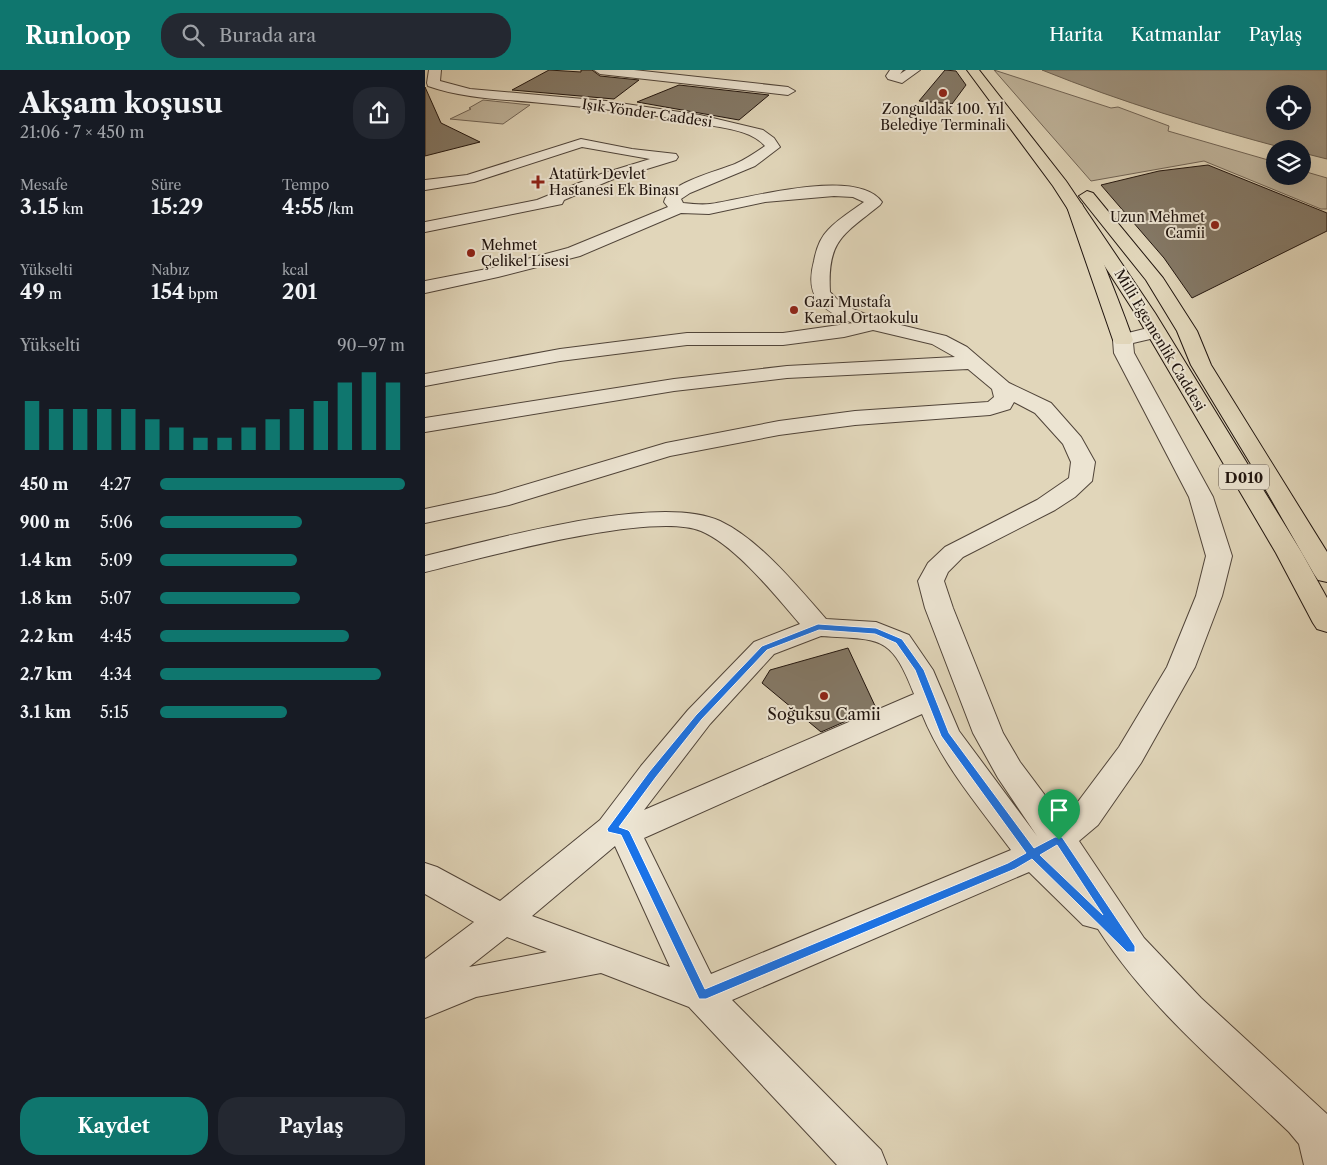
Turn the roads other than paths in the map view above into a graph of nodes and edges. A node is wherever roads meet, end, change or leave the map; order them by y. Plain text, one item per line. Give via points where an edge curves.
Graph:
1 (435, 70) edge
2 (600, 70) edge
3 (897, 70) edge
4 (914, 70) edge
5 (973, 70) edge
6 (987, 70) edge
7 (788, 91) dead end
8 (768, 152) junction
9 (708, 163) dead end
10 (681, 168) dead end
11 (425, 185) edge
12 (1074, 204) junction
13 (539, 205) junction
14 (679, 208) junction
15 (425, 227) edge
16 (425, 287) edge
17 (873, 324) junction
18 (1182, 324) junction
19 (1152, 325) junction
20 (1123, 338) junction
21 (975, 362) junction
22 (425, 380) edge
23 (1002, 387) junction
24 (425, 426) edge
25 (425, 516) edge
26 (425, 564) edge
27 (1327, 574) edge
28 (1327, 623) edge
29 (818, 627) junction
30 (930, 698) junction
31 (618, 831) junction
32 (1046, 847) junction
33 (425, 877) edge
34 (503, 920) junction
35 (599, 958) junction
36 (425, 980) edge
37 (703, 995) junction
38 (425, 1001) edge
39 (866, 1165) edge
40 (1325, 1165) edge

1 - 8 street, Işık Yönder Caddesi via 433,83 462,92 623,107 686,116 749,131 770,141 773,147
2 - 7 street
3 - 4 street via 892,76 903,79
5 - 12 main road, Milli Egemenlik Caddesi / D010
6 - 18 main road, Milli Egemenlik Caddesi / D010 via 1153,278
8 - 9 street
8 - 14 street via 754,161 687,187 673,197
10 - 13 street
11 - 13 street via 469,179 581,142 646,155 652,152 671,158 606,178
12 - 19 main road, Milli Egemenlik Caddesi / D010
12 - 20 main road
13 - 15 street
14 - 16 street via 574,252
14 - 17 street via 709,208 806,192 855,192 869,197 874,202 834,234 826,247 820,271 821,293 836,309
17 - 21 street via 939,340
17 - 22 street via 783,339 687,339 570,353
18 - 19 main road
18 - 27 main road, Milli Egemenlik Caddesi / D010 via 1201,365
19 - 20 street
19 - 28 main road, Milli Egemenlik Caddesi / D010 via 1289,553
20 - 32 street via 1124,353 1201,497 1219,556 1209,596 1176,674 1119,770 1086,816
21 - 23 street
21 - 24 street via 787,372 674,384
23 - 25 street via 1005,397 1002,404 990,408 855,418 779,428 666,450 500,500
23 - 32 street via 1043,408 1058,422 1083,462 1080,481 1047,505 954,552 937,569 931,581 988,733
26 - 29 street via 584,528 670,518 710,524 765,568
29 - 30 street via 876,631 899,641 919,670
29 - 31 street via 765,648 699,717 652,774
30 - 31 street
30 - 32 street via 945,734
31 - 34 street
31 - 37 street
32 - 37 street via 1012,866
32 - 40 street via 1187,1010 1305,1118 1317,1135
33 - 34 street
34 - 35 street
34 - 36 street
35 - 37 street
35 - 38 street via 473,982
37 - 39 street

